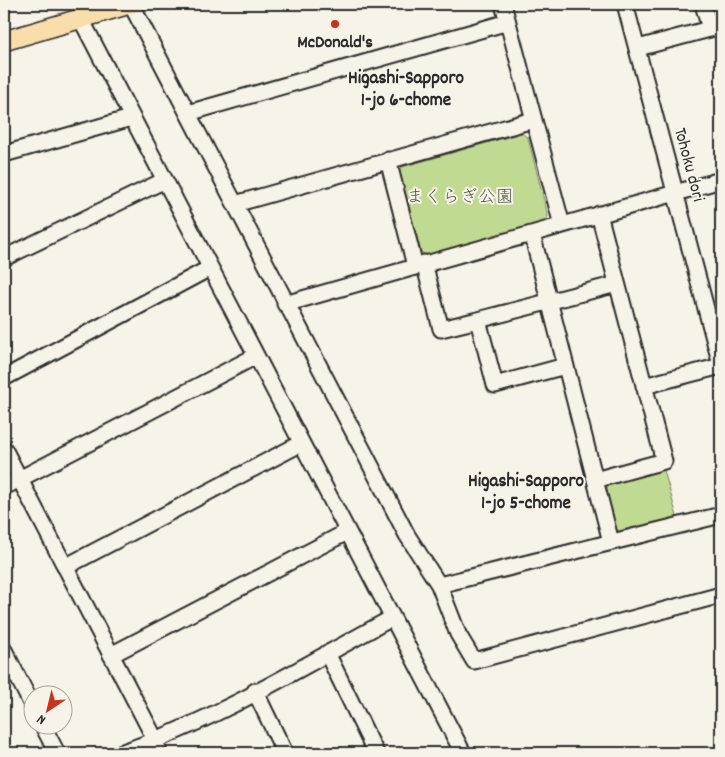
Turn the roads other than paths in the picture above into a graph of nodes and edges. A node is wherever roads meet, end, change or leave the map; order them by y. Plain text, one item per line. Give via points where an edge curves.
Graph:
1 (131, 4) edge
2 (503, 4) edge
3 (625, 4) edge
4 (703, 4) edge
5 (81, 19) junction
6 (508, 22) junction
7 (716, 28) edge
8 (4, 41) edge
9 (638, 48) junction
10 (188, 113) junction
11 (131, 118) junction
12 (533, 120) junction
13 (4, 154) edge
14 (388, 160) junction
15 (721, 180) edge
16 (163, 181) junction
17 (676, 192) junction
18 (235, 204) junction
19 (599, 214) junction
20 (562, 225) junction
21 (532, 234) junction
22 (4, 258) edge
23 (420, 264) junction
24 (210, 268) junction
25 (617, 284) junction
26 (549, 301) junction
27 (285, 304) junction
28 (478, 320) junction
29 (256, 356) junction
30 (565, 366) junction
31 (721, 366) edge
32 (4, 378) edge
33 (644, 386) junction
34 (300, 444) junction
35 (4, 449) edge
36 (20, 479) junction
37 (595, 480) junction
38 (4, 487) edge
39 (721, 515) edge
40 (347, 532) junction
41 (611, 542) junction
42 (66, 567) junction
43 (439, 585) junction
44 (721, 596) edge
45 (392, 618) junction
46 (4, 650) edge
47 (327, 653) junction
48 (111, 655) junction
49 (22, 685) edge
50 (256, 691) junction
51 (47, 734) edge
52 (158, 747) edge
53 (57, 753) edge
54 (120, 753) edge
55 (285, 753) edge
56 (376, 753) edge
57 (462, 753) edge

1 - 5 main road
1 - 10 street
2 - 6 street
3 - 9 street, Tohoku dori
4 - 7 street
5 - 8 main road
5 - 11 street
6 - 10 street
6 - 12 street
7 - 9 street
9 - 17 street, Tohoku dori
10 - 18 street
11 - 13 street
11 - 16 street
12 - 14 street
12 - 20 street
14 - 18 street
14 - 23 street
15 - 17 street
16 - 22 street
16 - 24 street
17 - 19 street
17 - 31 street, Tohoku dori
18 - 27 street
19 - 20 street
19 - 25 street
20 - 21 street
21 - 23 street
21 - 26 street
23 - 27 street
23 - 28 street via 441,329
24 - 29 street
24 - 32 street
25 - 26 street
25 - 33 street
26 - 28 street
26 - 30 street
27 - 43 street via 407,535
28 - 30 street via 495,385
29 - 34 street
29 - 36 street
30 - 37 street
31 - 33 street
33 - 37 street via 664,462
34 - 40 street
34 - 42 street
35 - 36 street
36 - 38 street
36 - 42 street
37 - 41 street
39 - 41 street
40 - 45 street
40 - 48 street
41 - 43 street
42 - 48 street
43 - 44 street via 458,634 474,661
45 - 47 street
45 - 57 street
46 - 49 street
47 - 50 street
47 - 56 street
48 - 52 street
50 - 52 street
50 - 55 street
51 - 53 street
52 - 54 street

